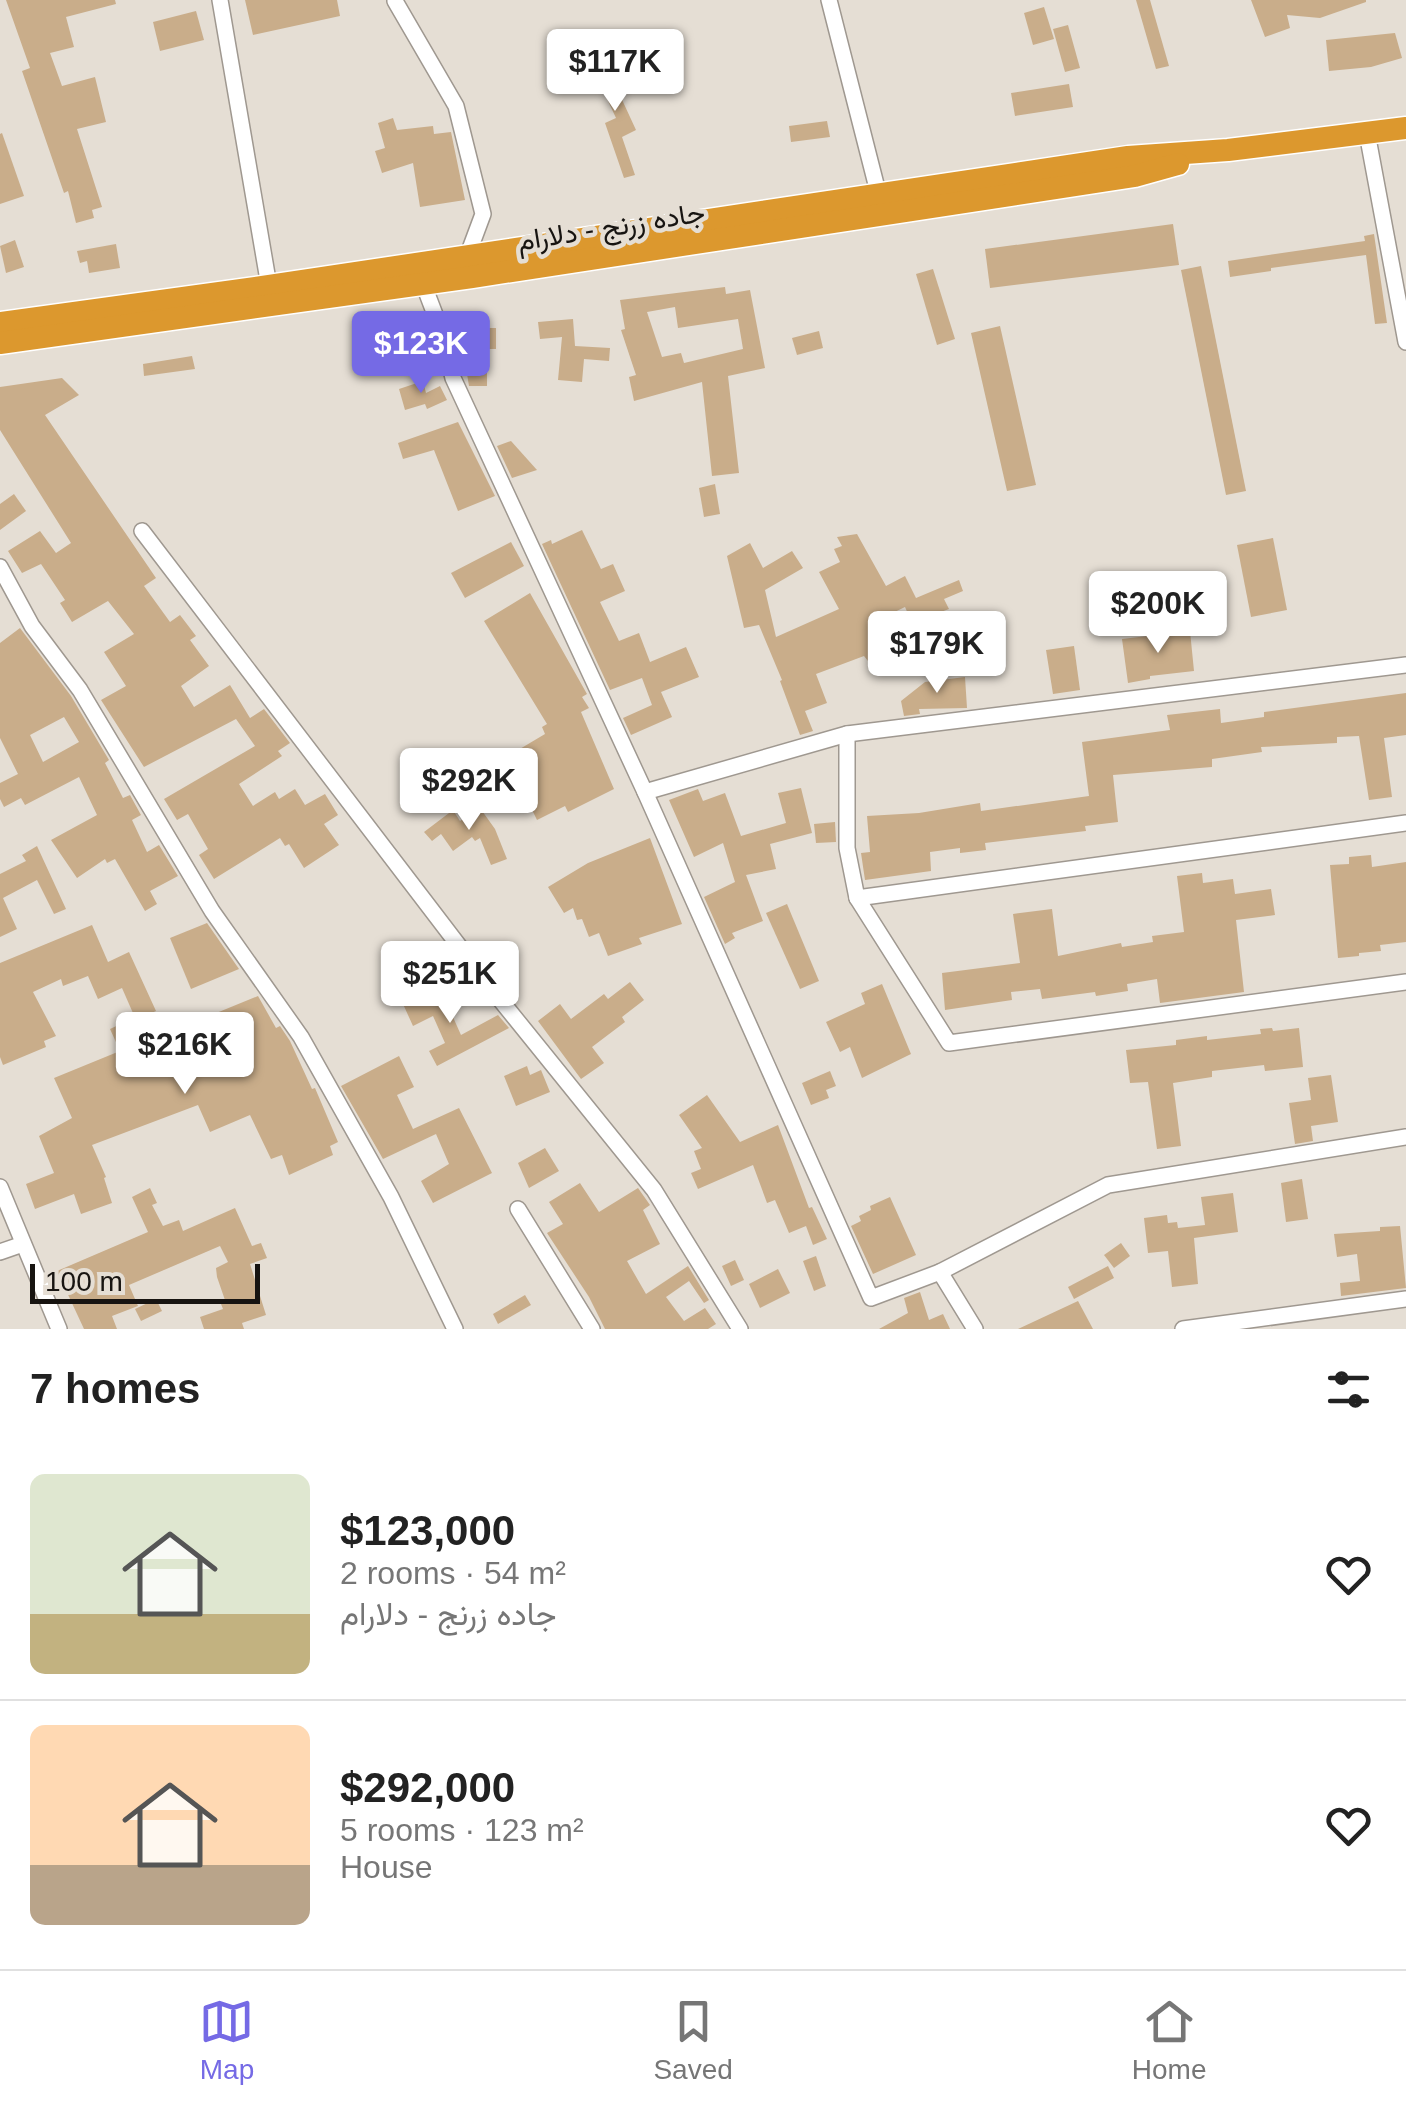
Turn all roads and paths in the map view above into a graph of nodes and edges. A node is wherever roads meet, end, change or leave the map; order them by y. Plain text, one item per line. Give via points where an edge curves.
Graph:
1 (220, 0) edge
2 (829, 0) edge
3 (395, 1) edge
4 (1406, 128) edge
5 (1368, 134) junction
6 (1228, 150) junction
7 (879, 196) junction
8 (469, 267) junction
9 (423, 283) junction
10 (269, 286) junction
11 (0, 323) edge
12 (1406, 342) edge
13 (0, 344) edge
14 (142, 531) dead end
15 (0, 568) edge
16 (1406, 665) edge
17 (847, 734) junction
18 (645, 792) junction
19 (1406, 824) edge
20 (857, 898) junction
21 (1406, 982) edge
22 (1406, 1137) edge
23 (0, 1187) edge
24 (518, 1209) dead end
25 (23, 1244) junction
26 (0, 1252) edge
27 (940, 1272) junction
28 (1406, 1300) edge
29 (58, 1329) edge
30 (454, 1329) edge
31 (592, 1329) edge
32 (740, 1329) edge
33 (975, 1329) edge
34 (1183, 1329) edge

1 - 10 street
2 - 7 street
3 - 8 street via 456,106 484,214
4 - 5 highway, جاده زرنج - دلارام
5 - 6 highway, جاده زرنج - دلارام
5 - 12 street
6 - 7 highway, جاده زرنج - دلارام via 1128,157
6 - 8 highway, جاده زرنج - دلارام via 1134,176
7 - 8 highway, جاده زرنج - دلارام
8 - 9 highway, جاده زرنج - دلارام
8 - 10 highway, جاده زرنج - دلارام
9 - 13 highway, جاده زرنج - دلارام
9 - 18 street via 452,378
10 - 11 highway, جاده زرنج - دلارام
14 - 32 street via 654,1190
15 - 30 street via 212,912 300,1038 391,1197
16 - 17 street
17 - 18 street
17 - 20 street via 847,848
18 - 27 street via 871,1298
19 - 20 street
20 - 21 street via 948,1043
22 - 27 street via 1108,1184
23 - 25 street
24 - 31 street
25 - 26 street
25 - 29 street
27 - 33 street
28 - 34 street

